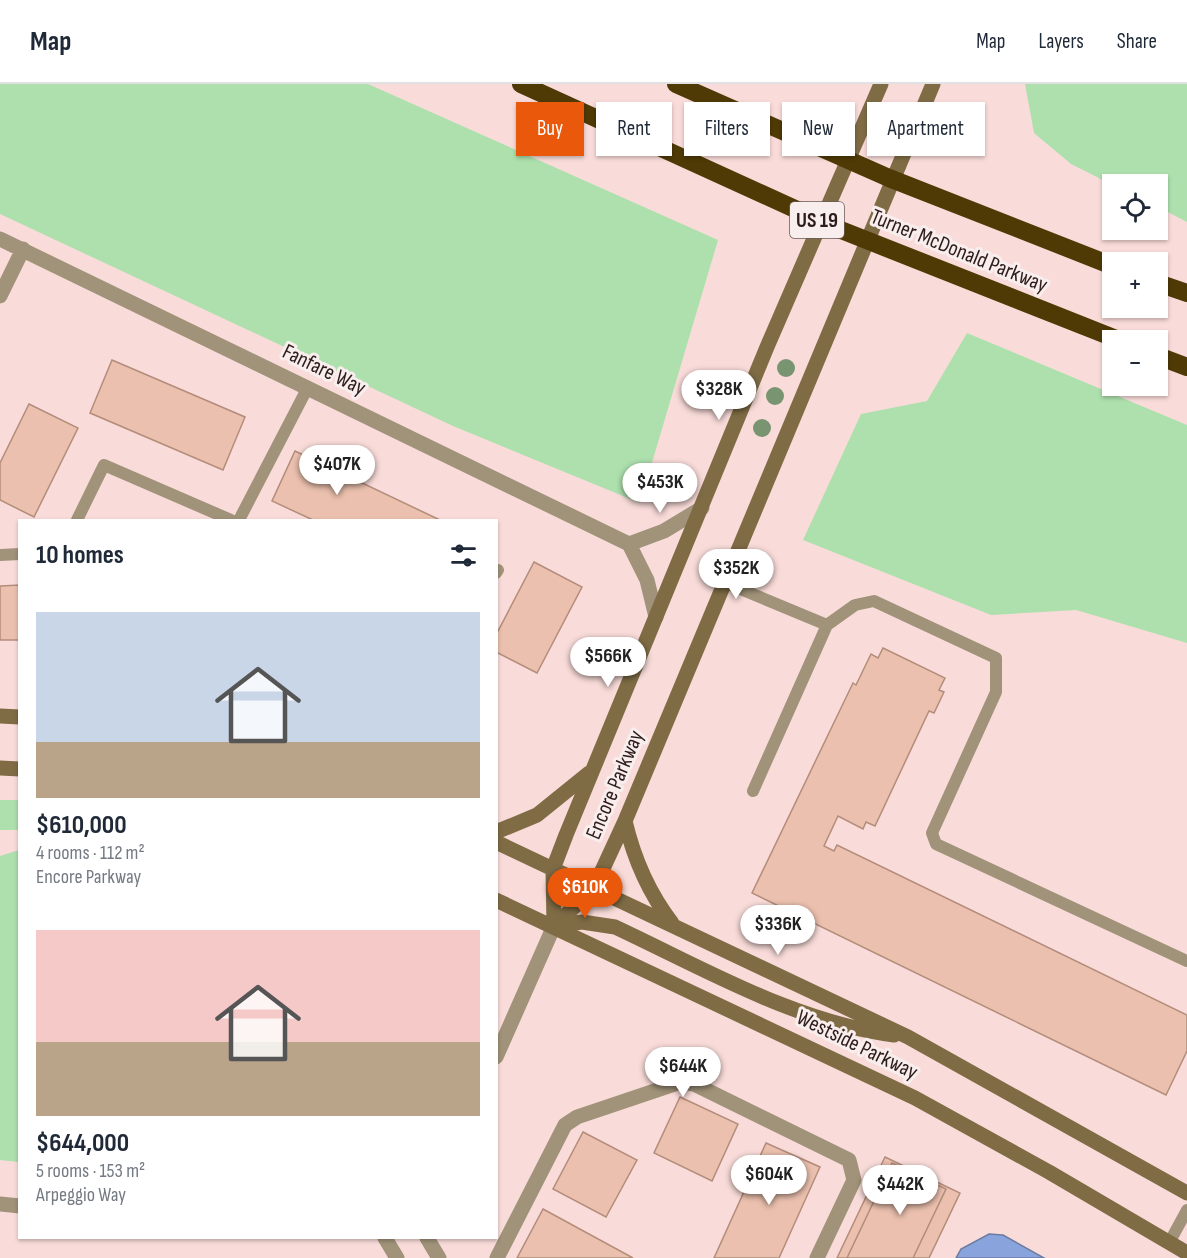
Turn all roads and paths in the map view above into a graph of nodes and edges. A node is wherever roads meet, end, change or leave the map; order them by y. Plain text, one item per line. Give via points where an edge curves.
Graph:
1 (522, 84) edge
2 (676, 84) edge
3 (881, 84) edge
4 (933, 84) edge
5 (0, 238) edge
6 (23, 249) junction
7 (1102, 262) edge
8 (1168, 286) edge
9 (1187, 293) edge
10 (0, 296) edge
11 (1102, 333) edge
12 (1168, 360) edge
13 (1187, 367) edge
14 (308, 387) junction
15 (702, 508) junction
16 (77, 519) edge
17 (229, 519) edge
18 (240, 519) edge
19 (629, 544) junction
20 (18, 554) edge
21 (0, 555) edge
22 (726, 583) junction
23 (656, 617) junction
24 (827, 625) junction
25 (0, 716) edge
26 (18, 717) edge
27 (0, 768) edge
28 (18, 769) edge
29 (591, 771) junction
30 (753, 791) dead end
31 (625, 821) junction
32 (498, 831) edge
33 (498, 843) edge
34 (553, 869) junction
35 (594, 888) junction
36 (498, 901) edge
37 (554, 926) junction
38 (674, 926) junction
39 (1187, 961) edge
40 (908, 1037) junction
41 (498, 1052) edge
42 (1187, 1193) edge
43 (0, 1204) edge
44 (18, 1206) edge
45 (1187, 1210) edge
46 (386, 1239) edge
47 (428, 1239) edge
48 (1169, 1243) junction
49 (1187, 1253) edge
50 (397, 1258) edge
51 (439, 1258) edge
52 (497, 1258) edge
53 (817, 1258) edge

1 - 11 highway, Turner McDonald Parkway / US 19 via 841,230
2 - 7 highway, Turner McDonald Parkway via 890,178
3 - 15 main road, Encore Parkway
4 - 22 main road, Encore Parkway
5 - 6 street, Fanfare Way
6 - 10 street
6 - 14 street, Fanfare Way
8 - 9 highway
12 - 13 highway
14 - 18 lane
14 - 19 street, Fanfare Way
15 - 19 street via 664,531
15 - 23 main road, Encore Parkway
16 - 17 lane via 104,465
19 - 23 street via 647,580
20 - 21 lane
22 - 24 lane
22 - 31 main road, Encore Parkway
23 - 29 main road, Encore Parkway
24 - 30 lane
24 - 39 lane via 855,605 874,601 996,658 996,692 932,833 936,844
25 - 26 main road
27 - 28 main road
29 - 32 main road via 537,815
29 - 34 main road, Encore Parkway
31 - 35 main road, Encore Parkway
31 - 38 main road via 646,884
33 - 34 main road, Westside Parkway
34 - 35 main road, Westside Parkway
34 - 37 main road
35 - 37 main road, Encore Parkway
35 - 38 main road, Westside Parkway
36 - 37 main road, Westside Parkway
37 - 40 main road via 582,922 615,927 803,1014 858,1030
37 - 41 street, Encore Parkway
37 - 48 main road, Westside Parkway via 915,1098
38 - 40 main road, Westside Parkway
40 - 42 main road, Westside Parkway
43 - 44 street
45 - 48 lane
46 - 50 street
47 - 51 street
48 - 49 main road, Westside Parkway
52 - 53 street via 565,1125 577,1117 681,1082 694,1084 849,1160 854,1180

